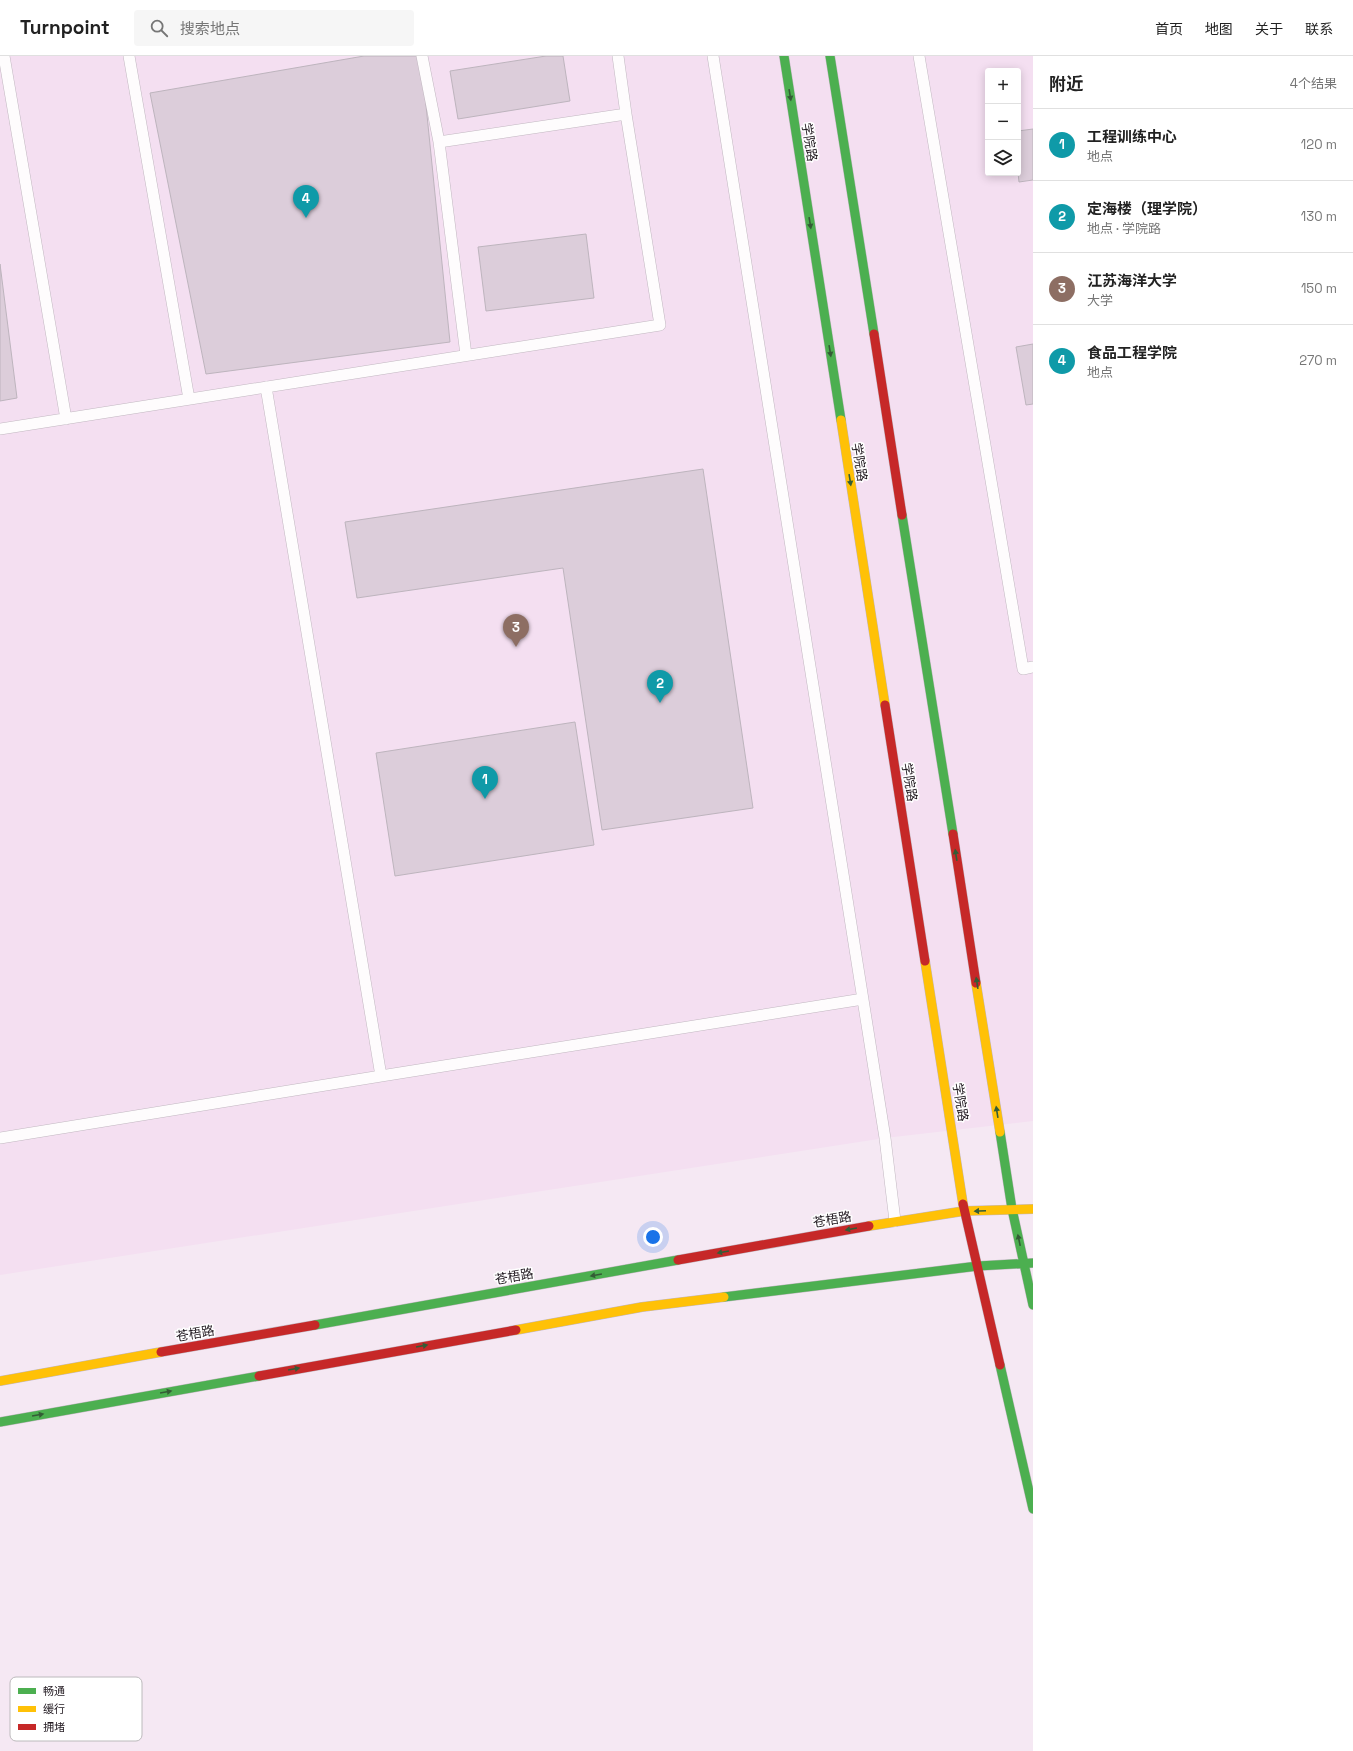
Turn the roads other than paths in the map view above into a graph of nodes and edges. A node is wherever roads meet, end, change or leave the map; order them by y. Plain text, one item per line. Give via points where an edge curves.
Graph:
1 (4, 56) edge
2 (129, 56) edge
3 (422, 56) edge
4 (618, 56) edge
5 (713, 56) edge
6 (784, 56) edge
7 (830, 56) edge
8 (920, 56) edge
9 (626, 114) junction
10 (439, 142) junction
11 (466, 355) junction
12 (266, 387) junction
13 (189, 399) junction
14 (66, 419) junction
15 (0, 429) edge
16 (1033, 667) edge
17 (863, 999) junction
18 (381, 1076) junction
19 (0, 1138) edge
20 (1012, 1209) junction
21 (1033, 1209) edge
22 (964, 1211) junction
23 (895, 1221) junction
24 (1028, 1263) edge
25 (978, 1266) junction
26 (1033, 1306) edge
27 (0, 1381) edge
28 (0, 1422) edge
29 (1033, 1508) edge

1 - 14 lane
2 - 13 lane
3 - 10 lane
4 - 9 lane
5 - 17 lane
6 -> 22 main road, 学院路
20 -> 7 main road
8 - 16 lane via 1023,669
9 - 10 lane
9 - 11 lane via 660,325
10 - 11 lane
11 - 12 lane
12 - 13 lane
12 - 18 lane
13 - 14 lane
14 - 15 lane
17 - 18 lane
17 - 23 lane
18 - 19 lane
20 - 21 main road, 苍梧路
20 -> 22 main road, 苍梧路
24 -> 20 main road
22 - 23 main road, 苍梧路
22 - 25 main road, 学院路
23 -> 27 main road, 苍梧路
24 - 25 main road
24 - 26 main road
28 -> 25 main road via 642,1307
25 - 29 main road, 学院路

